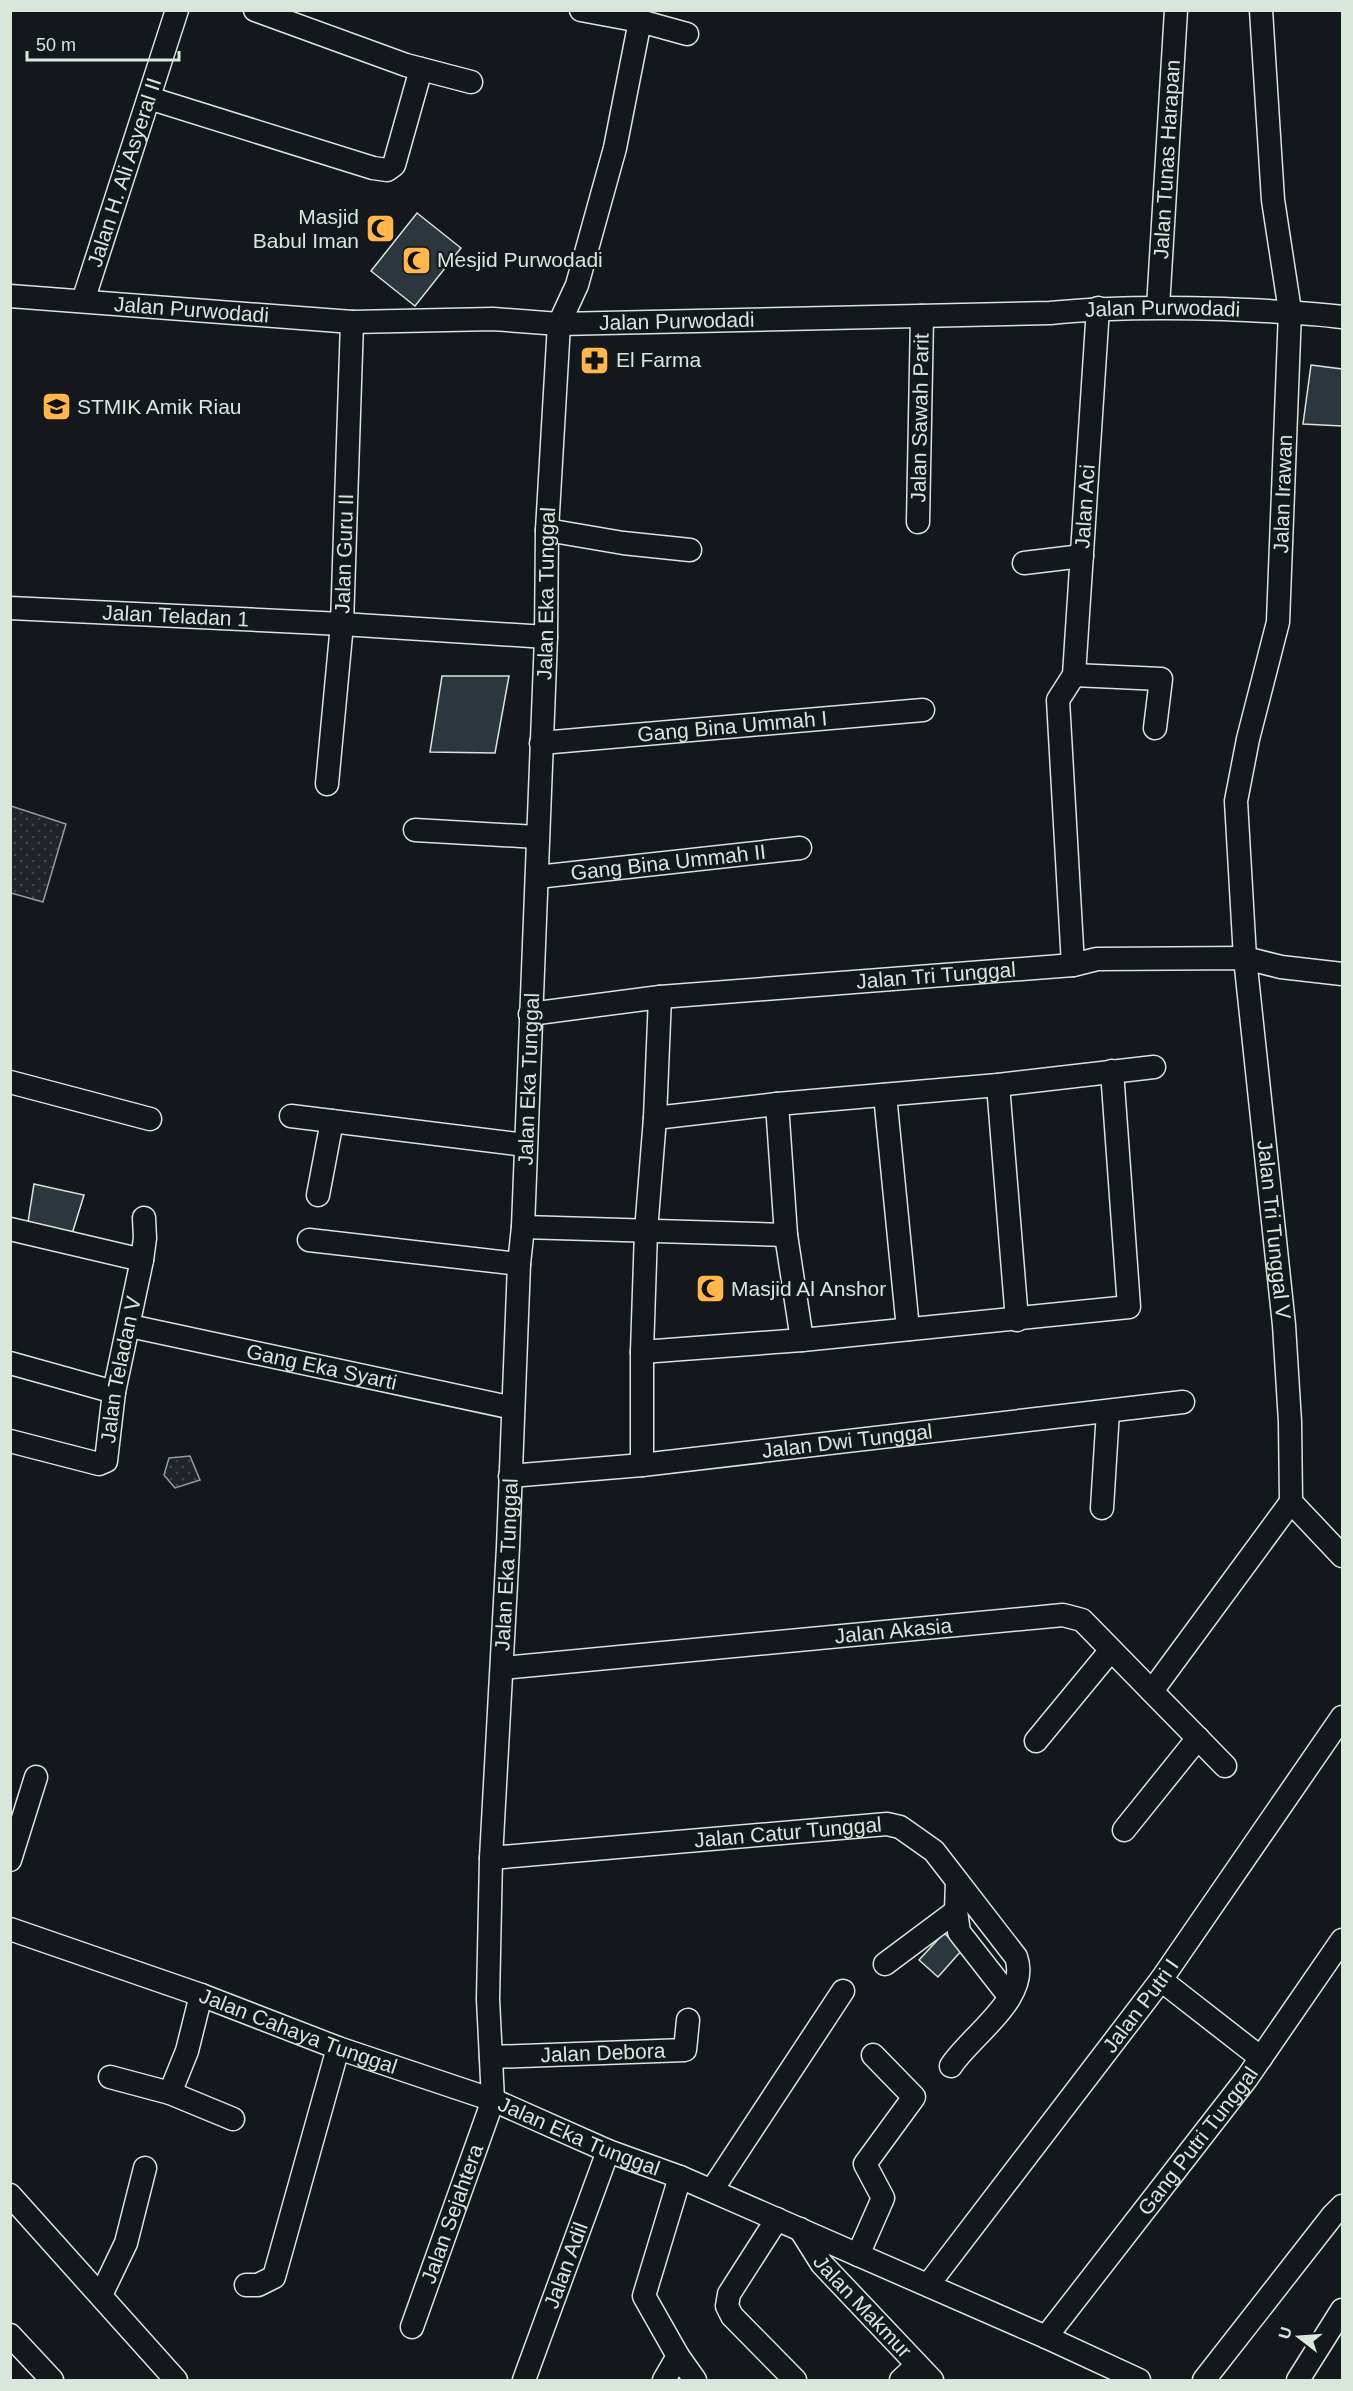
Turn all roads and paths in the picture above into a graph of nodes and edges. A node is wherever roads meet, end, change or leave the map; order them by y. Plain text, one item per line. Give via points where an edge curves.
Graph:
1 (177, 10) edge
2 (255, 10) edge
3 (581, 10) edge
4 (1176, 10) edge
5 (1261, 10) edge
6 (284, 15) edge
7 (640, 21) junction
8 (687, 34) dead end
9 (421, 69) junction
10 (471, 82) dead end
11 (149, 98) junction
12 (10, 296) edge
13 (82, 301) junction
14 (1158, 307) junction
15 (1098, 308) junction
16 (1290, 311) junction
17 (922, 316) junction
18 (1342, 317) edge
19 (352, 322) junction
20 (559, 324) junction
21 (918, 522) dead end
22 (547, 530) junction
23 (690, 550) dead end
24 (1082, 556) junction
25 (1024, 563) dead end
26 (10, 608) edge
27 (342, 624) junction
28 (546, 638) junction
29 (1074, 675) junction
30 (923, 710) dead end
31 (1155, 728) dead end
32 (541, 742) junction
33 (327, 784) dead end
34 (415, 830) dead end
35 (537, 837) junction
36 (800, 848) dead end
37 (537, 877) junction
38 (1245, 958) junction
39 (1073, 965) junction
40 (1342, 974) edge
41 (660, 997) junction
42 (530, 1014) junction
43 (1154, 1067) dead end
44 (1112, 1071) junction
45 (10, 1082) edge
46 (998, 1085) junction
47 (885, 1095) junction
48 (777, 1104) junction
49 (291, 1116) dead end
50 (655, 1118) junction
51 (150, 1119) dead end
52 (332, 1121) junction
53 (525, 1145) junction
54 (318, 1195) dead end
55 (144, 1218) dead end
56 (523, 1227) junction
57 (10, 1230) edge
58 (646, 1231) junction
59 (786, 1234) junction
60 (309, 1240) dead end
61 (142, 1260) junction
62 (519, 1264) junction
63 (1017, 1320) junction
64 (130, 1326) junction
65 (908, 1329) junction
66 (801, 1340) junction
67 (642, 1352) junction
68 (10, 1362) edge
69 (114, 1392) junction
70 (1183, 1402) dead end
71 (513, 1408) junction
72 (1108, 1411) junction
73 (10, 1441) edge
74 (642, 1465) junction
75 (510, 1476) junction
76 (1291, 1502) junction
77 (1102, 1508) dead end
78 (1342, 1556) edge
79 (1110, 1650) junction
80 (502, 1668) junction
81 (1152, 1691) junction
82 (1342, 1717) edge
83 (1198, 1738) junction
84 (1036, 1741) dead end
85 (1225, 1766) dead end
86 (36, 1777) dead end
87 (1124, 1830) dead end
88 (15, 1831) edge
89 (491, 1858) junction
90 (10, 1860) edge
91 (957, 1881) junction
92 (956, 1911) junction
93 (10, 1929) edge
94 (1342, 1940) edge
95 (885, 1964) dead end
96 (1161, 1980) junction
97 (843, 1990) dead end
98 (201, 1995) junction
99 (1009, 1996) junction
100 (688, 2020) dead end
101 (338, 2048) junction
102 (873, 2055) dead end
103 (490, 2057) junction
104 (1261, 2058) junction
105 (951, 2067) dead end
106 (110, 2077) dead end
107 (170, 2092) junction
108 (493, 2100) junction
109 (233, 2119) dead end
110 (608, 2151) junction
111 (146, 2168) dead end
112 (680, 2177) junction
113 (712, 2190) junction
114 (10, 2195) edge
115 (1339, 2213) edge
116 (777, 2219) junction
117 (800, 2229) junction
118 (858, 2255) junction
119 (246, 2285) dead end
120 (928, 2285) junction
121 (101, 2295) junction
122 (1342, 2310) edge
123 (412, 2327) dead end
124 (10, 2335) edge
125 (1046, 2337) junction
126 (678, 2356) junction
127 (925, 2373) edge
128 (52, 2380) edge
129 (176, 2380) edge
130 (524, 2380) edge
131 (664, 2380) edge
132 (695, 2380) edge
133 (795, 2380) edge
134 (901, 2380) edge
135 (1139, 2380) edge
136 (1204, 2380) edge
137 (1298, 2380) edge

1 - 11 street, Jalan H. Ali Asyeral II
2 - 6 street
3 - 7 street
4 - 14 street, Jalan Tunas Harapan
5 - 16 street, Jalan Irawan via 1273,200
6 - 9 street
7 - 8 street
7 - 20 street via 615,148 577,285
9 - 10 street
9 - 11 street via 394,165 387,170
11 - 13 street, Jalan H. Ali Asyeral II
12 - 13 street, Jalan Purwodadi
13 - 19 street, Jalan Purwodadi
14 - 15 street, Jalan Purwodadi
14 - 16 street, Jalan Purwodadi
15 - 17 street, Jalan Purwodadi
15 - 24 street, Jalan Aci
16 - 18 street, Jalan Purwodadi
16 - 38 street, Jalan Irawan via 1278,622 1236,801
17 - 20 street, Jalan Purwodadi
17 - 21 street, Jalan Sawah Parit
19 - 20 street, Jalan Purwodadi via 493,318
19 - 27 street, Jalan Guru II
20 - 22 street, Jalan Eka Tunggal
22 - 23 street
22 - 28 street, Jalan Eka Tunggal
24 - 25 street
24 - 29 street, Jalan Aci
26 - 27 street, Jalan Teladan 1
27 - 28 street, Jalan Teladan 1
27 - 33 street, Jalan Guru II
28 - 32 street, Jalan Eka Tunggal
29 - 31 street via 1161,679
29 - 39 street, Jalan Aci via 1058,700
30 - 32 street, Gang Bina Ummah I
32 - 35 street, Jalan Eka Tunggal
34 - 35 street
35 - 37 street, Jalan Eka Tunggal
36 - 37 street, Gang Bina Ummah II
37 - 42 street, Jalan Eka Tunggal
38 - 39 street, Jalan Tri Tunggal via 1097,959
38 - 40 street, Jalan Tri Tunggal via 1281,967
38 - 76 street, Jalan Tri Tunggal V via 1284,1325
39 - 41 street, Jalan Tri Tunggal
41 - 42 street, Jalan Tri Tunggal
41 - 50 street
42 - 53 street, Jalan Eka Tunggal
43 - 44 street
44 - 46 street
44 - 63 street via 1129,1307
45 - 51 street
46 - 47 street
46 - 63 street
47 - 48 street
47 - 65 street
48 - 50 street
48 - 59 street
49 - 52 street
50 - 58 street
52 - 53 street
52 - 54 street
53 - 56 street, Jalan Eka Tunggal
55 - 61 street, Jalan Teladan V
56 - 58 street
56 - 62 street, Jalan Eka Tunggal
57 - 61 street
58 - 59 street
58 - 67 street
59 - 66 street
60 - 62 street
61 - 64 street, Jalan Teladan V
62 - 71 street, Jalan Eka Tunggal
63 - 65 street
64 - 69 street, Jalan Teladan V
64 - 71 street, Gang Eka Syarti
65 - 66 street
66 - 67 street
67 - 74 street
68 - 69 street
69 - 73 street, Jalan Teladan V via 106,1461 99,1464
70 - 72 street, Jalan Dwi Tunggal
71 - 75 street, Jalan Eka Tunggal
72 - 74 street, Jalan Dwi Tunggal
72 - 77 street
74 - 75 street, Jalan Dwi Tunggal
75 - 80 street, Jalan Eka Tunggal
76 - 78 street
76 - 81 street
79 - 80 street, Jalan Akasia via 1082,1620 1063,1615
79 - 81 street, Jalan Akasia
79 - 84 street
80 - 89 street, Jalan Eka Tunggal
81 - 83 street, Jalan Akasia
82 - 96 street, Jalan Putri I
83 - 85 street, Jalan Akasia
83 - 87 street
86 - 88 street
88 - 90 street
89 - 91 street, Jalan Catur Tunggal via 887,1824 900,1827 934,1851
89 - 103 street, Jalan Eka Tunggal
91 - 92 street
91 - 99 street, Jalan Catur Tunggal via 1016,1957 1020,1968 1016,1988
92 - 95 street
92 - 99 street via 959,1932
93 - 98 street
94 - 104 street, Gang Putri Tunggal
96 - 104 street
96 - 120 street, Jalan Putri I
97 - 113 street
98 - 101 street, Jalan Cahaya Tunggal
98 - 107 street, Jalan Cahaya Tunggal
99 - 105 street
100 - 103 street, Jalan Debora via 686,2050
101 - 108 street, Jalan Cahaya Tunggal
101 - 119 street via 274,2277 258,2285
102 - 118 street via 914,2097 865,2164 883,2198
103 - 108 street, Jalan Eka Tunggal
104 - 125 street, Gang Putri Tunggal
106 - 107 street
107 - 109 street
108 - 110 street, Jalan Eka Tunggal
108 - 123 street, Jalan Sejahtera
110 - 112 street, Jalan Eka Tunggal
110 - 130 street, Jalan Adil
111 - 121 street via 126,2242
112 - 113 street, Jalan Eka Tunggal
112 - 126 street via 644,2296
113 - 116 street, Jalan Eka Tunggal
114 - 121 street
115 - 136 street
116 - 117 street, Jalan Eka Tunggal
116 - 133 street via 729,2294 727,2306 732,2316
117 - 118 street, Jalan Eka Tunggal
117 - 127 street, Jalan Makmur via 822,2264
118 - 120 street, Jalan Eka Tunggal
120 - 125 street, Jalan Eka Tunggal
121 - 129 street
122 - 137 street
124 - 128 street
125 - 135 street, Jalan Eka Tunggal
126 - 131 street
126 - 132 street
127 - 134 street

